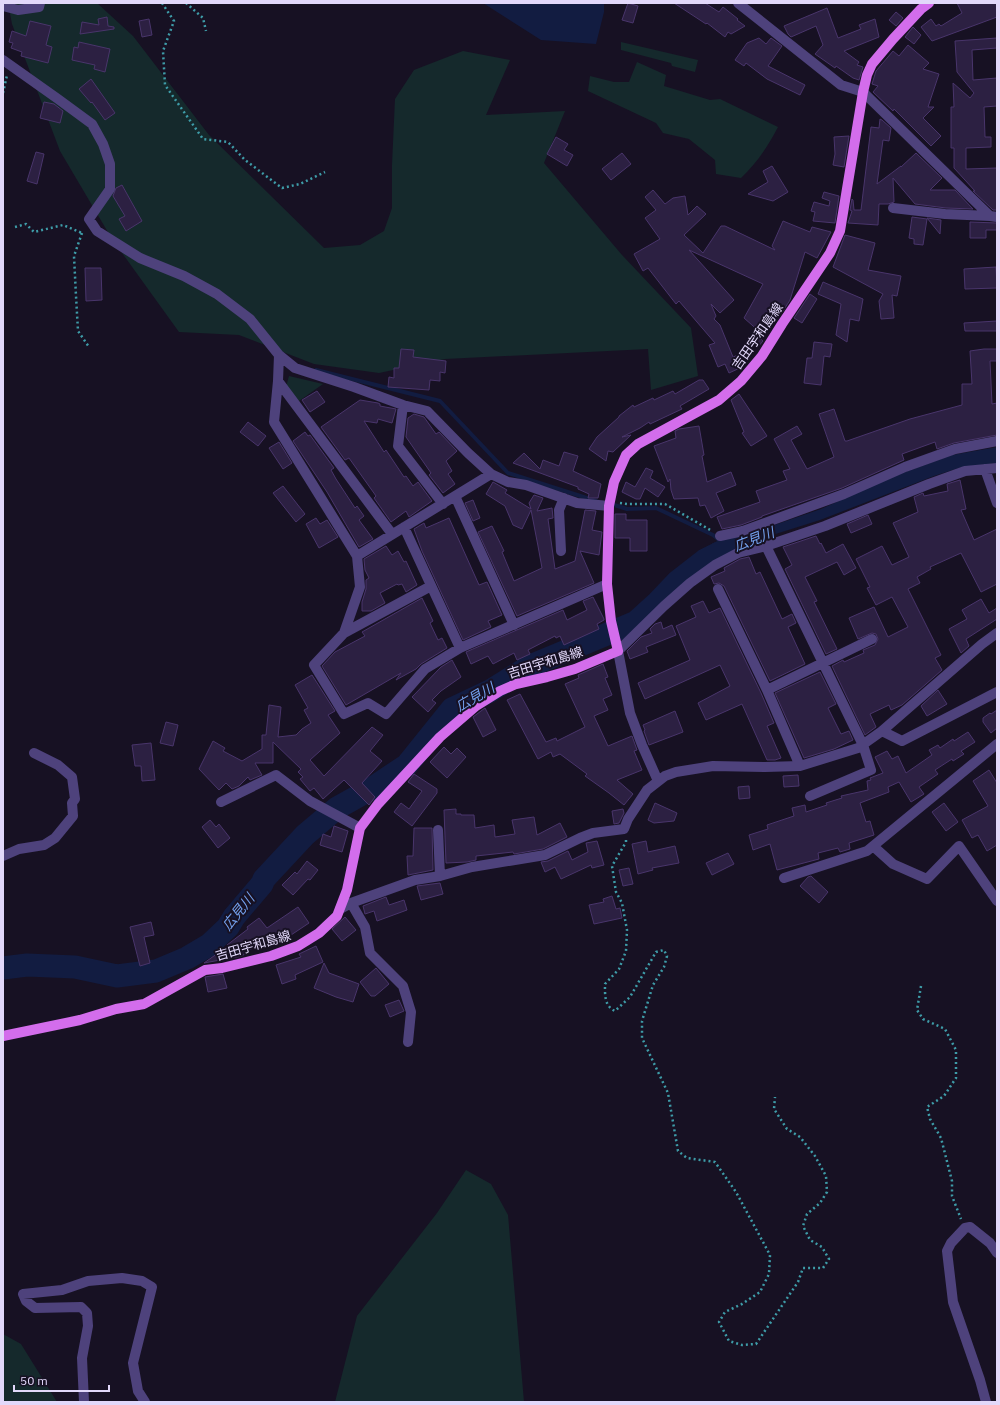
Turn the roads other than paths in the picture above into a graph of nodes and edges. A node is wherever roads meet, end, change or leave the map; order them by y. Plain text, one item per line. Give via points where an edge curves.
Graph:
1 (40, 3) edge
2 (738, 3) edge
3 (929, 3) edge
4 (3, 6) edge
5 (6, 62) edge
6 (863, 92) junction
7 (894, 208) dead end
8 (993, 216) edge
9 (279, 355) junction
10 (278, 381) junction
11 (403, 406) junction
12 (997, 441) edge
13 (997, 468) edge
14 (985, 469) junction
15 (491, 474) junction
16 (455, 496) junction
17 (564, 498) junction
18 (610, 503) junction
19 (997, 503) edge
20 (443, 504) junction
21 (404, 527) junction
22 (392, 534) junction
23 (720, 536) road end
24 (766, 546) junction
25 (561, 551) dead end
26 (357, 556) junction
27 (607, 584) junction
28 (431, 586) junction
29 (718, 589) dead end
30 (514, 624) junction
31 (344, 633) junction
32 (997, 633) edge
33 (872, 639) dead end
34 (460, 648) junction
35 (618, 651) junction
36 (823, 663) junction
37 (767, 690) junction
38 (997, 692) edge
39 (882, 731) junction
40 (863, 745) junction
41 (996, 747) edge
42 (34, 753) dead end
43 (800, 766) junction
44 (658, 781) junction
45 (810, 796) dead end
46 (222, 802) dead end
47 (360, 828) junction
48 (438, 830) dead end
49 (873, 846) junction
50 (3, 856) edge
51 (440, 876) junction
52 (784, 878) dead end
53 (997, 901) edge
54 (351, 903) junction
55 (340, 909) junction
56 (3, 1036) edge
57 (408, 1042) dead end
58 (997, 1253) edge
59 (84, 1402) edge
60 (145, 1402) edge
61 (986, 1402) edge

1 - 4 street via 39,7 18,10
2 - 6 street via 841,85
3 - 6 main road, 吉田宇和島線 via 872,64
5 - 9 street via 92,124 103,144 110,164 110,189 89,219 97,231 140,258 184,276 217,294 250,319
6 - 8 street
6 - 18 main road, 吉田宇和島線 via 840,231 830,253 762,356 741,381 719,400 638,444 626,455 614,482
7 - 8 street
9 - 10 street
9 - 11 street via 295,368
10 - 22 street
10 - 26 street via 274,422
11 - 15 street via 428,411
11 - 20 street via 398,446
12 - 23 street via 955,449 905,467 844,494 743,531
13 - 14 street
14 - 19 street
14 - 24 street via 965,471 939,480 825,526
15 - 16 street
15 - 17 street via 508,482 526,485
16 - 20 street
16 - 30 street
17 - 18 street via 577,503
17 - 25 street via 559,510
18 - 27 main road, 吉田宇和島線
20 - 21 street
21 - 22 street
21 - 28 street
22 - 26 street
24 - 35 street via 738,553 715,565 664,606
24 - 36 street
26 - 31 street via 360,586
27 - 30 street
27 - 35 main road, 吉田宇和島線 via 611,621
28 - 31 street
28 - 34 street
29 - 37 street
30 - 34 street
31 - 34 street via 314,665 344,714 368,703 386,714 425,669
32 - 39 street
33 - 36 street
35 - 44 street via 630,713
35 - 47 main road, 吉田宇和島線 via 575,669 516,684 476,706 440,737 378,804
36 - 37 street
36 - 40 street
37 - 43 street
38 - 39 street via 902,741
39 - 40 street
40 - 43 street
40 - 45 street via 872,770
41 - 49 street
42 - 50 street via 58,765 72,777 75,799 72,803 73,816 56,838 44,845 19,849
43 - 44 street via 713,766 676,772
44 - 51 street via 647,790 624,829 580,838 545,855 472,867
46 - 47 street via 276,775 310,802
47 - 55 main road, 吉田宇和島線 via 347,890
48 - 51 street
49 - 52 street via 867,851
49 - 53 street via 893,864 926,879 959,846
51 - 54 street via 415,880
54 - 55 street
54 - 57 street via 365,927 370,953 403,986 411,1012
55 - 56 main road, 吉田宇和島線 via 337,916 320,933 298,946 271,956 205,970 144,1004
58 - 61 street via 990,1243 970,1227 965,1228 947,1251 953,1302
59 - 60 street via 82,1358 88,1326 87,1313 81,1307 35,1308 26,1301 23,1294 62,1290 88,1281 122,1278 142,1281 152,1287 134,1363 138,1391

